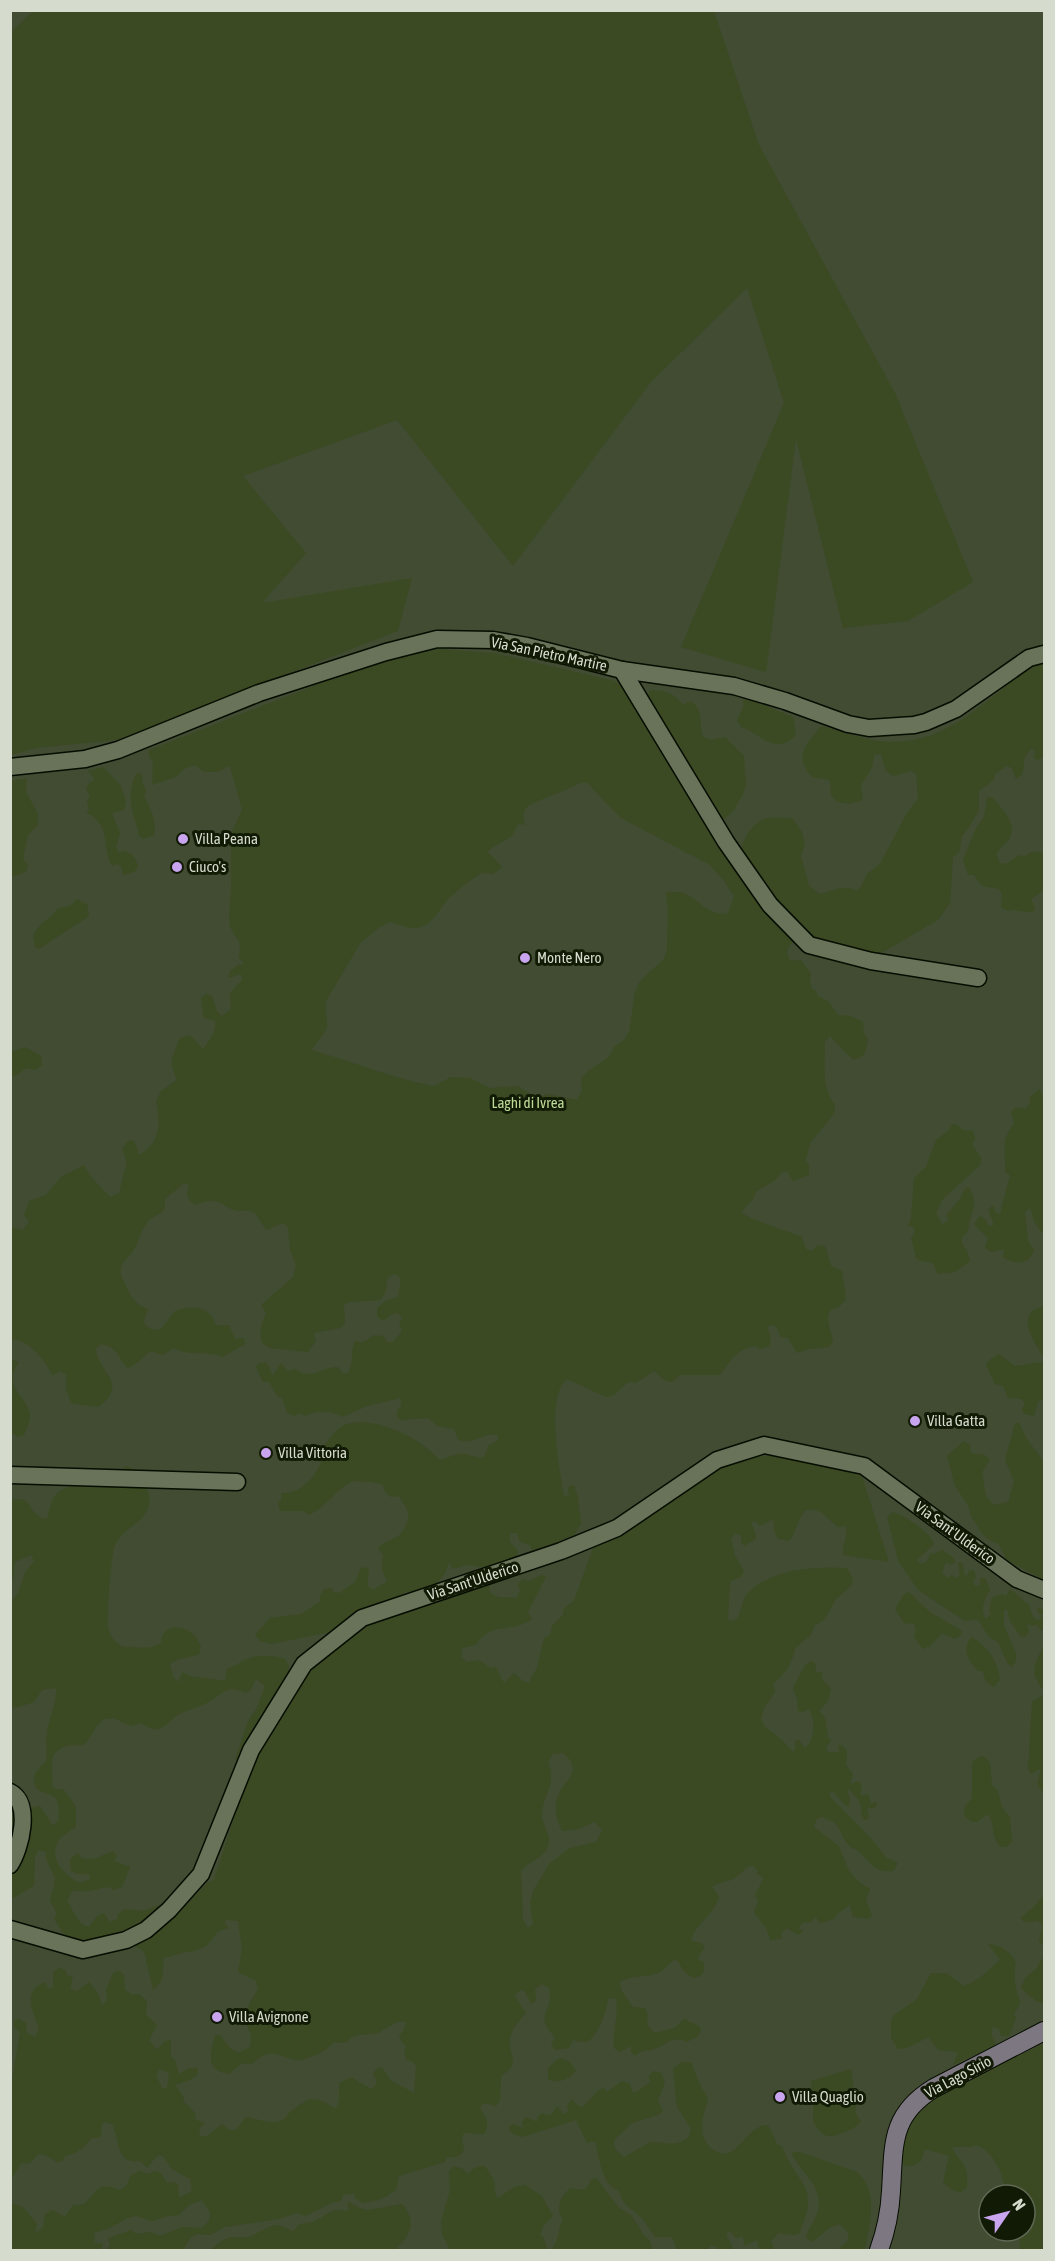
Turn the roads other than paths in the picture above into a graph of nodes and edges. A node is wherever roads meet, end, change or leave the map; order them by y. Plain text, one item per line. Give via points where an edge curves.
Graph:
1 (1044, 654) edge
2 (622, 670) junction
3 (10, 767) edge
4 (978, 978) dead end
5 (10, 1475) edge
6 (237, 1482) dead end
7 (1044, 1590) edge
8 (10, 1792) edge
9 (10, 1865) edge
10 (10, 1929) edge
11 (1044, 2031) edge
12 (879, 2250) edge

1 - 2 street, Via San Pietro Martire via 1029,658 956,709 914,725 869,728 734,686
2 - 3 street, Via San Pietro Martire via 493,640 437,639 259,693 118,750 85,759
2 - 4 street via 726,842 770,904 809,945 871,961
5 - 6 street
7 - 10 street, Via Sant'Ulderico via 1017,1579 864,1466 775,1445 741,1452 717,1460 617,1528 561,1551 362,1617 304,1664 250,1750 201,1874 146,1929 126,1940 83,1950
8 - 9 street via 18,1798 22,1809 22,1827 19,1848
11 - 12 main road, Via Lago Sirio via 934,2088 909,2109 893,2146 889,2215

